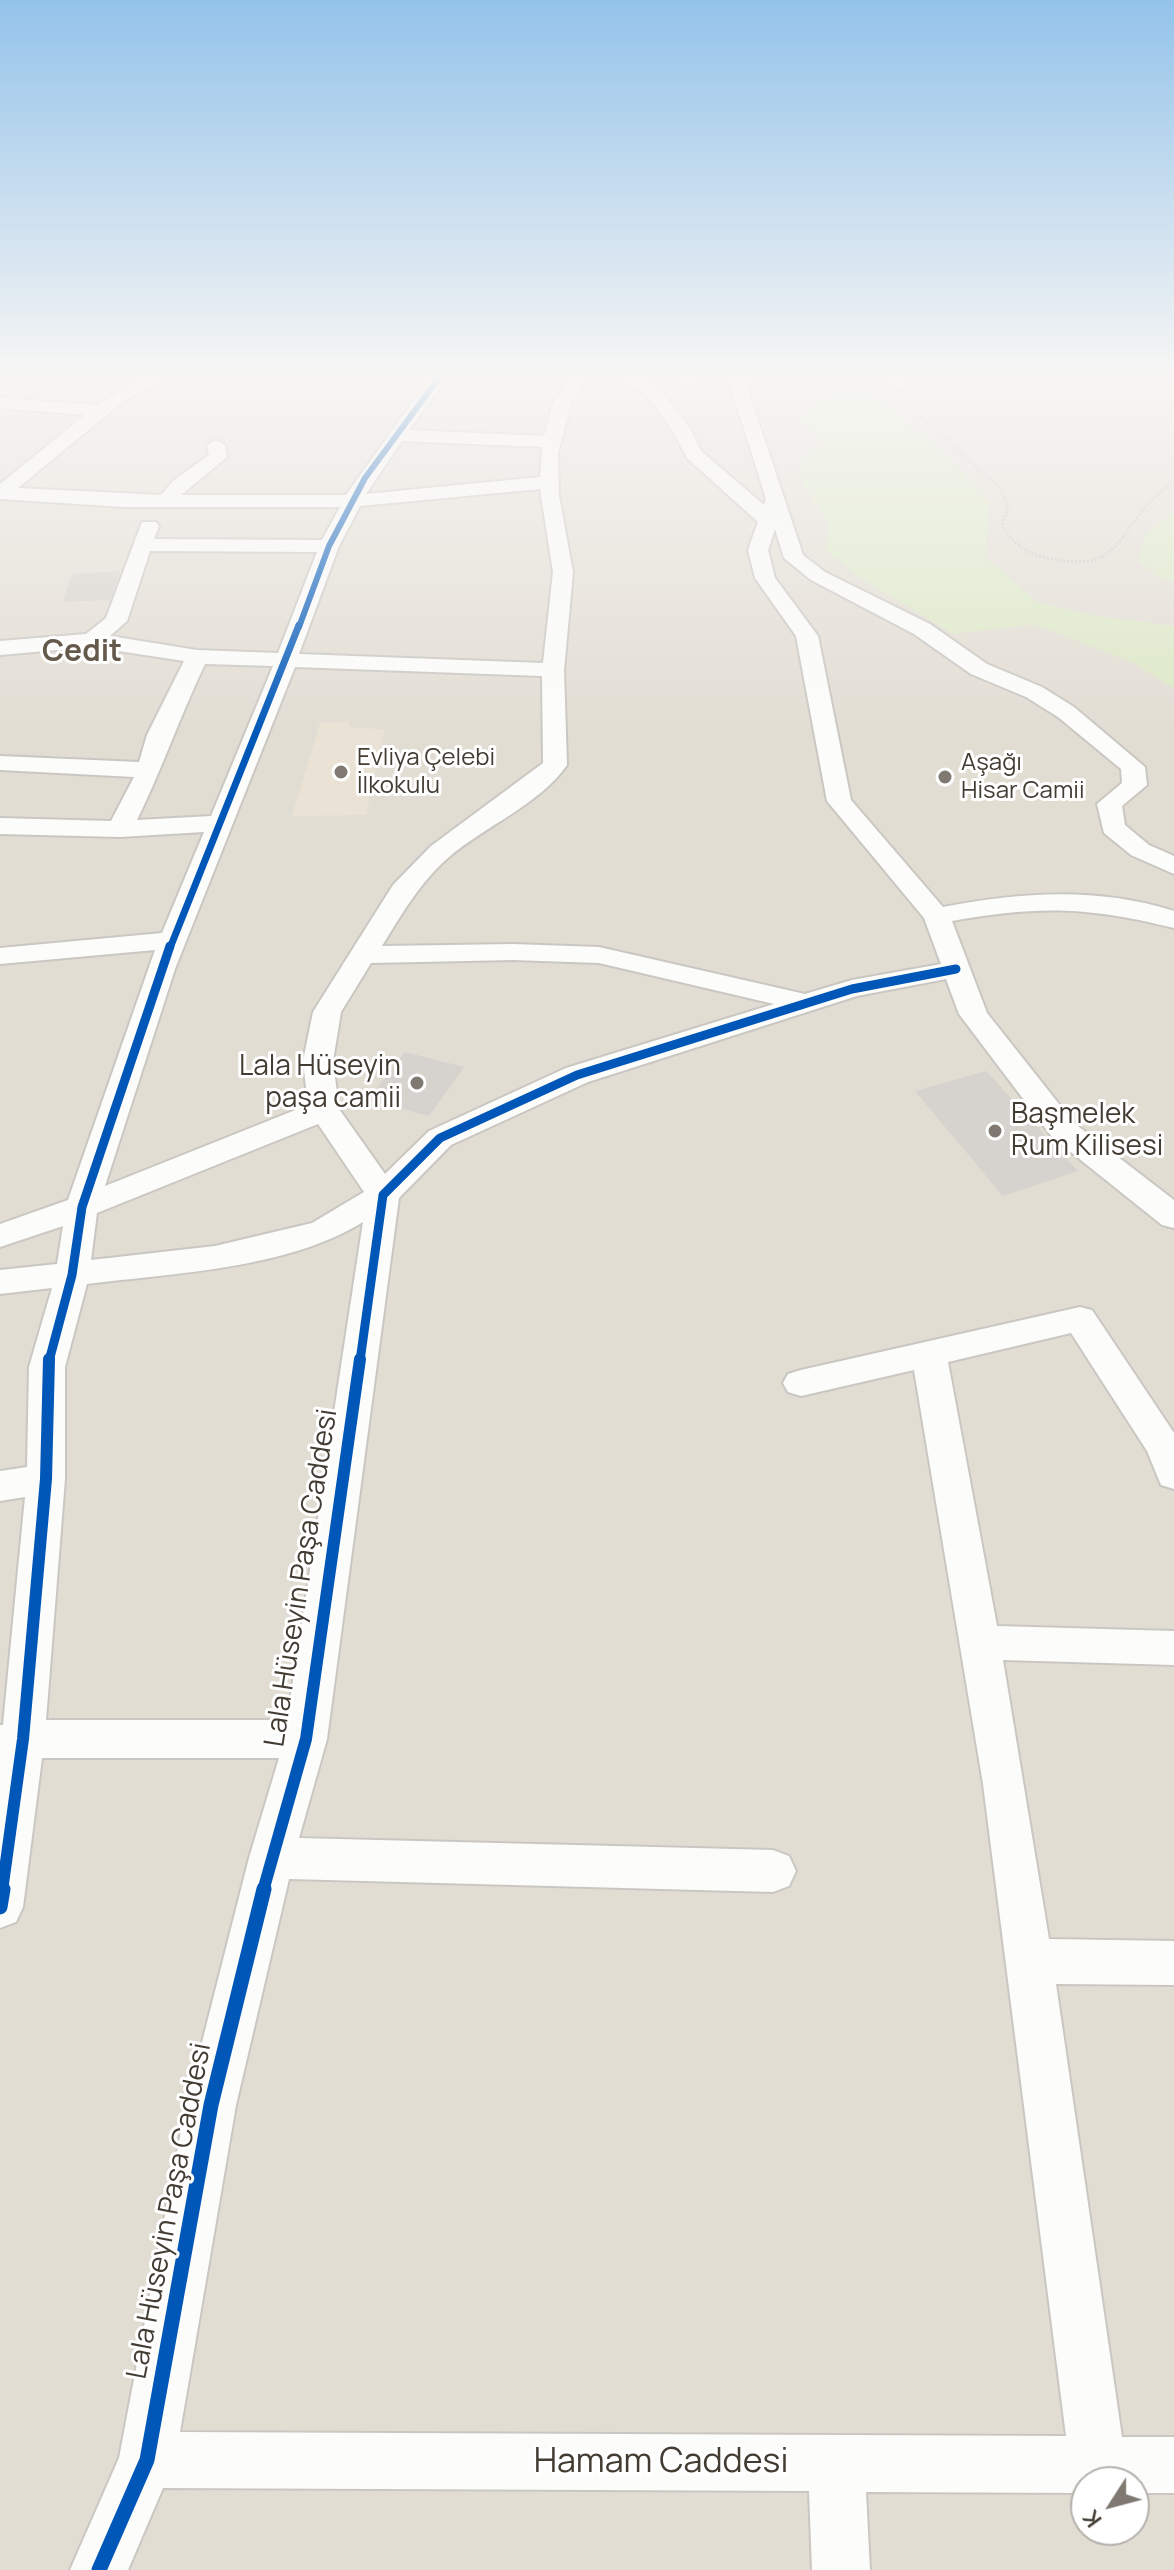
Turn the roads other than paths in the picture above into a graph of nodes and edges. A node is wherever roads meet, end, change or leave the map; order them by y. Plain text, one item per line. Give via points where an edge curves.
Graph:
1 (59, 495) edge
2 (168, 495) edge
3 (357, 495) edge
4 (416, 495) edge
5 (551, 495) edge
6 (742, 495) edge
7 (768, 495) edge
8 (162, 500) junction
9 (353, 501) junction
10 (772, 510) junction
11 (144, 545) junction
12 (329, 546) junction
13 (92, 640) junction
14 (0, 648) edge
15 (197, 657) junction
16 (287, 660) junction
17 (553, 670) junction
18 (0, 763) edge
19 (149, 770) junction
20 (220, 823) junction
21 (0, 826) edge
22 (120, 829) junction
23 (1174, 866) edge
24 (937, 916) junction
25 (1174, 920) edge
26 (173, 940) junction
27 (360, 955) junction
28 (0, 956) edge
29 (956, 969) junction
30 (805, 1003) junction
31 (324, 1110) junction
32 (383, 1195) junction
33 (82, 1207) junction
34 (1174, 1217) edge
35 (0, 1236) edge
36 (72, 1275) junction
37 (0, 1282) edge
38 (928, 1351) junction
39 (801, 1383) dead end
40 (1174, 1475) edge
41 (46, 1479) junction
42 (0, 1486) edge
43 (981, 1642) junction
44 (1174, 1648) edge
45 (306, 1739) junction
46 (12, 1742) edge
47 (271, 1858) junction
48 (773, 1871) dead end
49 (0, 1907) edge
50 (1029, 1961) junction
51 (1174, 1963) edge
52 (147, 2460) junction
53 (836, 2462) junction
54 (1098, 2464) junction
55 (1174, 2465) edge
56 (99, 2570) edge
57 (841, 2570) edge

1 - 8 street
2 - 8 street
3 - 9 street
4 - 9 street
5 - 17 street via 563,572
6 - 10 street via 757,508
7 - 10 street
8 - 9 street
8 - 11 street
9 - 12 street
10 - 23 street via 794,558 818,576 922,629 979,669 1034,692 1133,767 1135,785 1109,804 1113,828 1140,850
10 - 24 street via 758,550 765,578 807,636 839,801
11 - 12 street
11 - 13 street via 116,621
12 - 16 street
13 - 14 street
13 - 15 street
15 - 16 street
15 - 19 street via 159,735
16 - 17 street
16 - 20 street
17 - 27 street via 555,765 440,851 406,885
18 - 19 street
19 - 22 street
20 - 22 street
20 - 26 street
21 - 22 street
24 - 25 street via 1000,903 1103,901
24 - 29 street
26 - 28 street
26 - 33 street
27 - 30 street via 599,955
27 - 31 street via 327,1012 318,1061
29 - 30 street
29 - 34 street via 973,1014 1063,1130
30 - 32 street via 563,1081 440,1138
31 - 32 street
31 - 33 street
32 - 36 street via 322,1232 215,1257
32 - 45 street, Lala Hüseyin Paşa Caddesi
33 - 35 street
33 - 36 street
36 - 37 street
36 - 41 street via 47,1367
38 - 39 street
38 - 40 street via 1080,1319 1164,1448
38 - 43 street
41 - 42 street
41 - 46 street
43 - 44 street
43 - 50 street
45 - 46 street
45 - 47 street, Lala Hüseyin Paşa Caddesi
46 - 49 street
47 - 48 street
47 - 52 street, Lala Hüseyin Paşa Caddesi via 211,2105
50 - 51 street
50 - 54 street
52 - 53 street, Hamam Caddesi
52 - 56 street, Lala Hüseyin Paşa Caddesi
53 - 54 street, Hamam Caddesi
53 - 57 street
54 - 55 street, Hamam Caddesi

